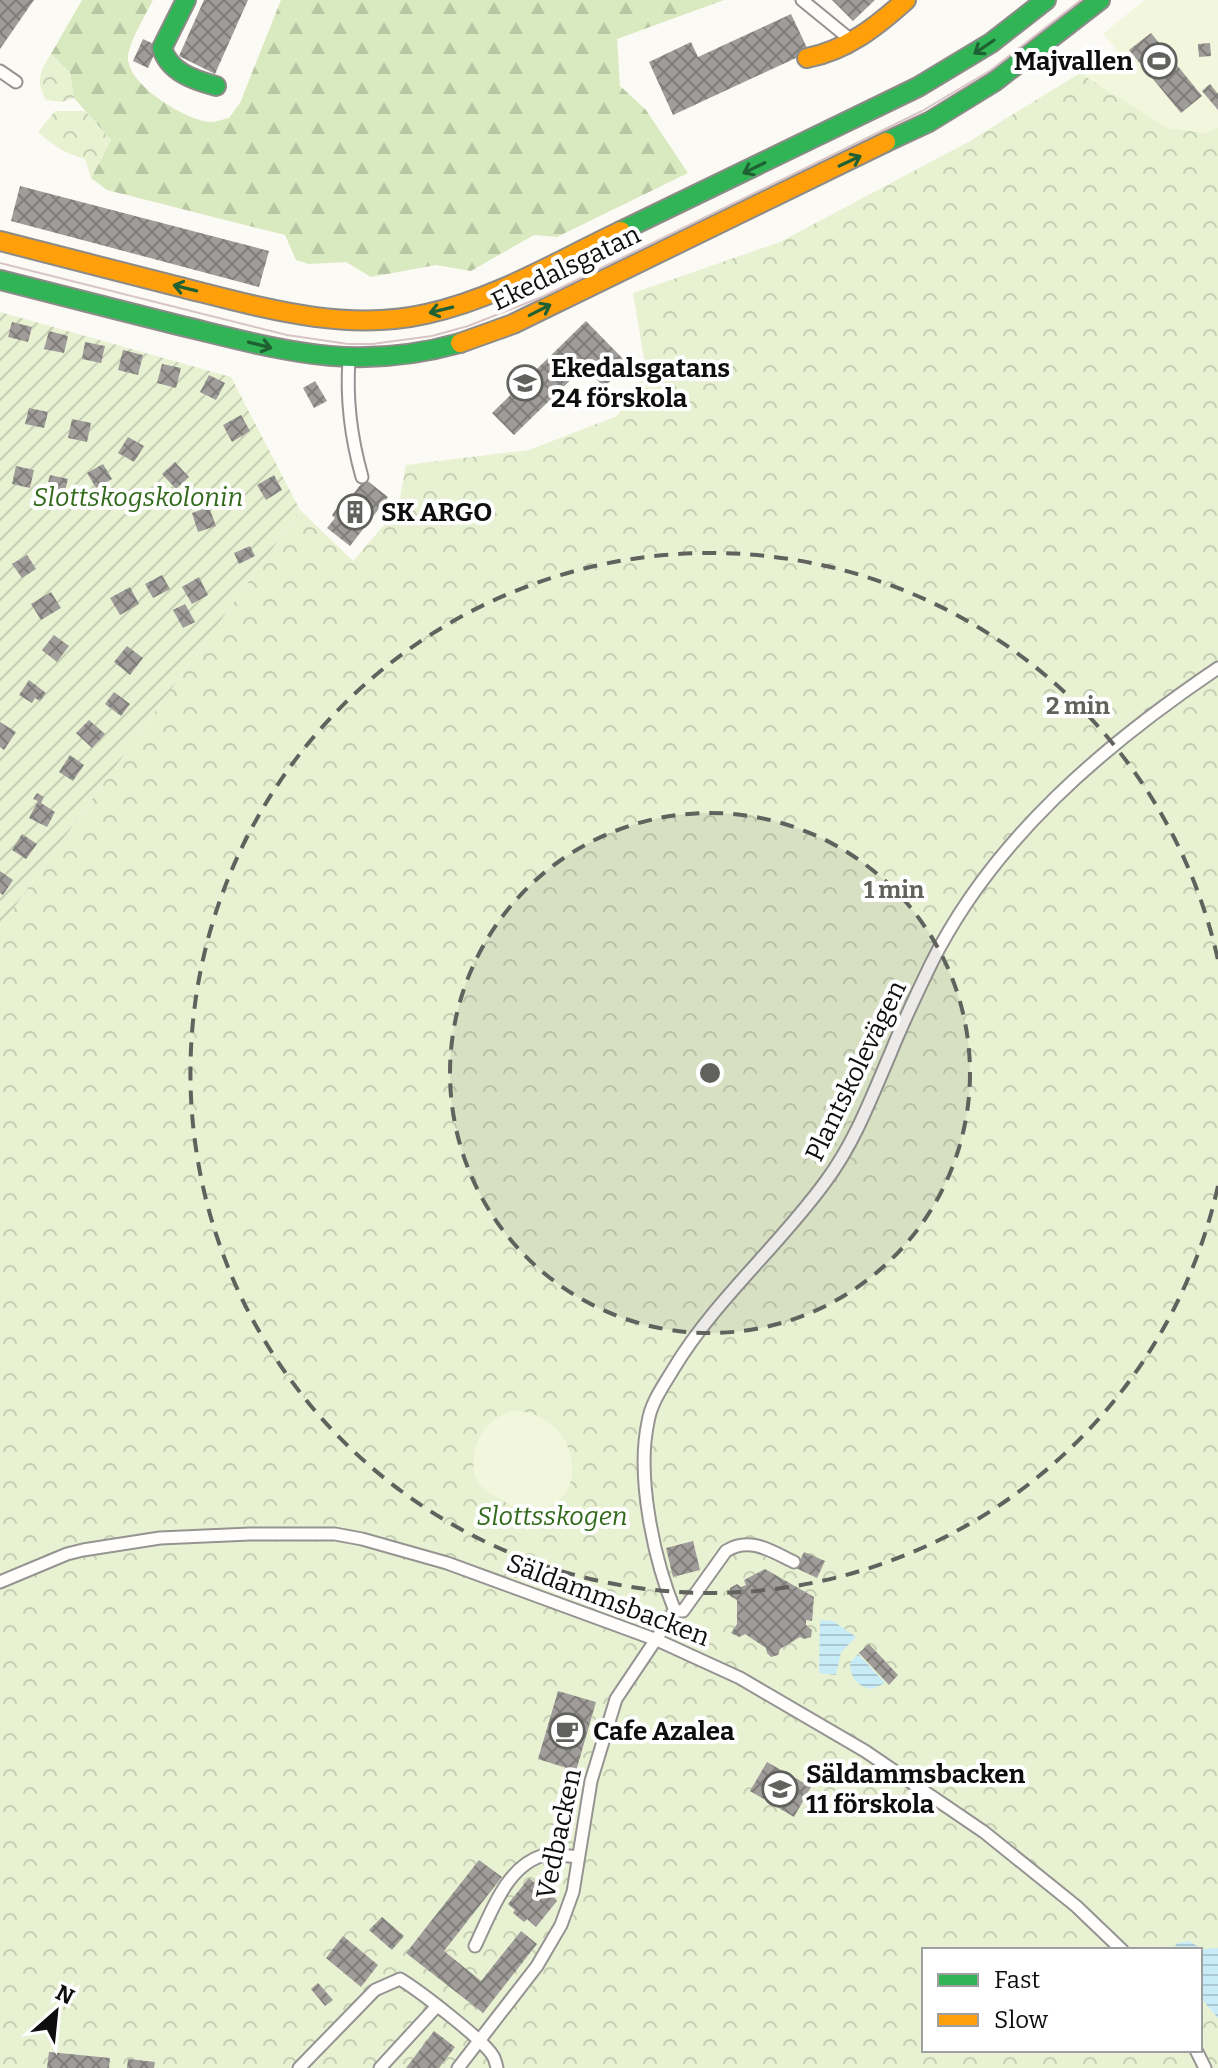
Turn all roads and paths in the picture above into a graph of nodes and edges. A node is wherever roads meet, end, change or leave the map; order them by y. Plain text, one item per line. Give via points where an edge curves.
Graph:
1 (186, 0) edge
2 (802, 0) edge
3 (906, 0) edge
4 (1046, 0) edge
5 (1100, 0) edge
6 (853, 41) junction
7 (807, 58) dead end
8 (0, 71) edge
9 (16, 82) dead end
10 (216, 86) dead end
11 (0, 241) edge
12 (0, 280) edge
13 (349, 359) junction
14 (362, 477) dead end
15 (1218, 668) edge
16 (794, 1562) dead end
17 (0, 1582) edge
18 (675, 1611) junction
19 (657, 1640) junction
20 (578, 1857) junction
21 (475, 1946) dead end
22 (1120, 1948) edge
23 (437, 2006) junction
24 (479, 2042) junction
25 (299, 2068) edge
26 (380, 2068) edge
27 (458, 2068) edge
28 (497, 2068) edge

1 - 10 street via 163,55 185,73
2 - 6 lane
3 - 6 street
4 -> 11 street, Ekedalsgatan via 968,58 897,98 494,292 422,315 319,318
13 -> 5 street, Ekedalsgatan via 433,351 513,324 929,122 994,82
6 - 7 street via 825,56
8 - 9 lane
12 -> 13 street, Ekedalsgatan via 288,352
13 - 14 lane via 347,397
15 - 18 lane, Plantskolevägen via 1096,760 997,861 933,961 871,1101 827,1181 692,1338 664,1384 647,1422 646,1472 655,1543
16 - 18 lane via 753,1543 736,1545 726,1551 683,1611
17 - 19 lane, Säldammsbacken via 67,1554 121,1544 335,1534 447,1563
18 - 19 lane
19 - 20 lane, Vedbacken via 616,1699 591,1781
19 - 22 lane, Säldammsbacken via 740,1678 917,1785 984,1832
20 - 21 lane via 542,1855 529,1862 502,1892
20 - 24 lane, Vedbacken via 561,1925
23 - 24 lane
23 - 25 lane via 400,1979 375,1990
23 - 26 lane
24 - 27 lane, Vedbacken
24 - 28 lane via 493,2055

